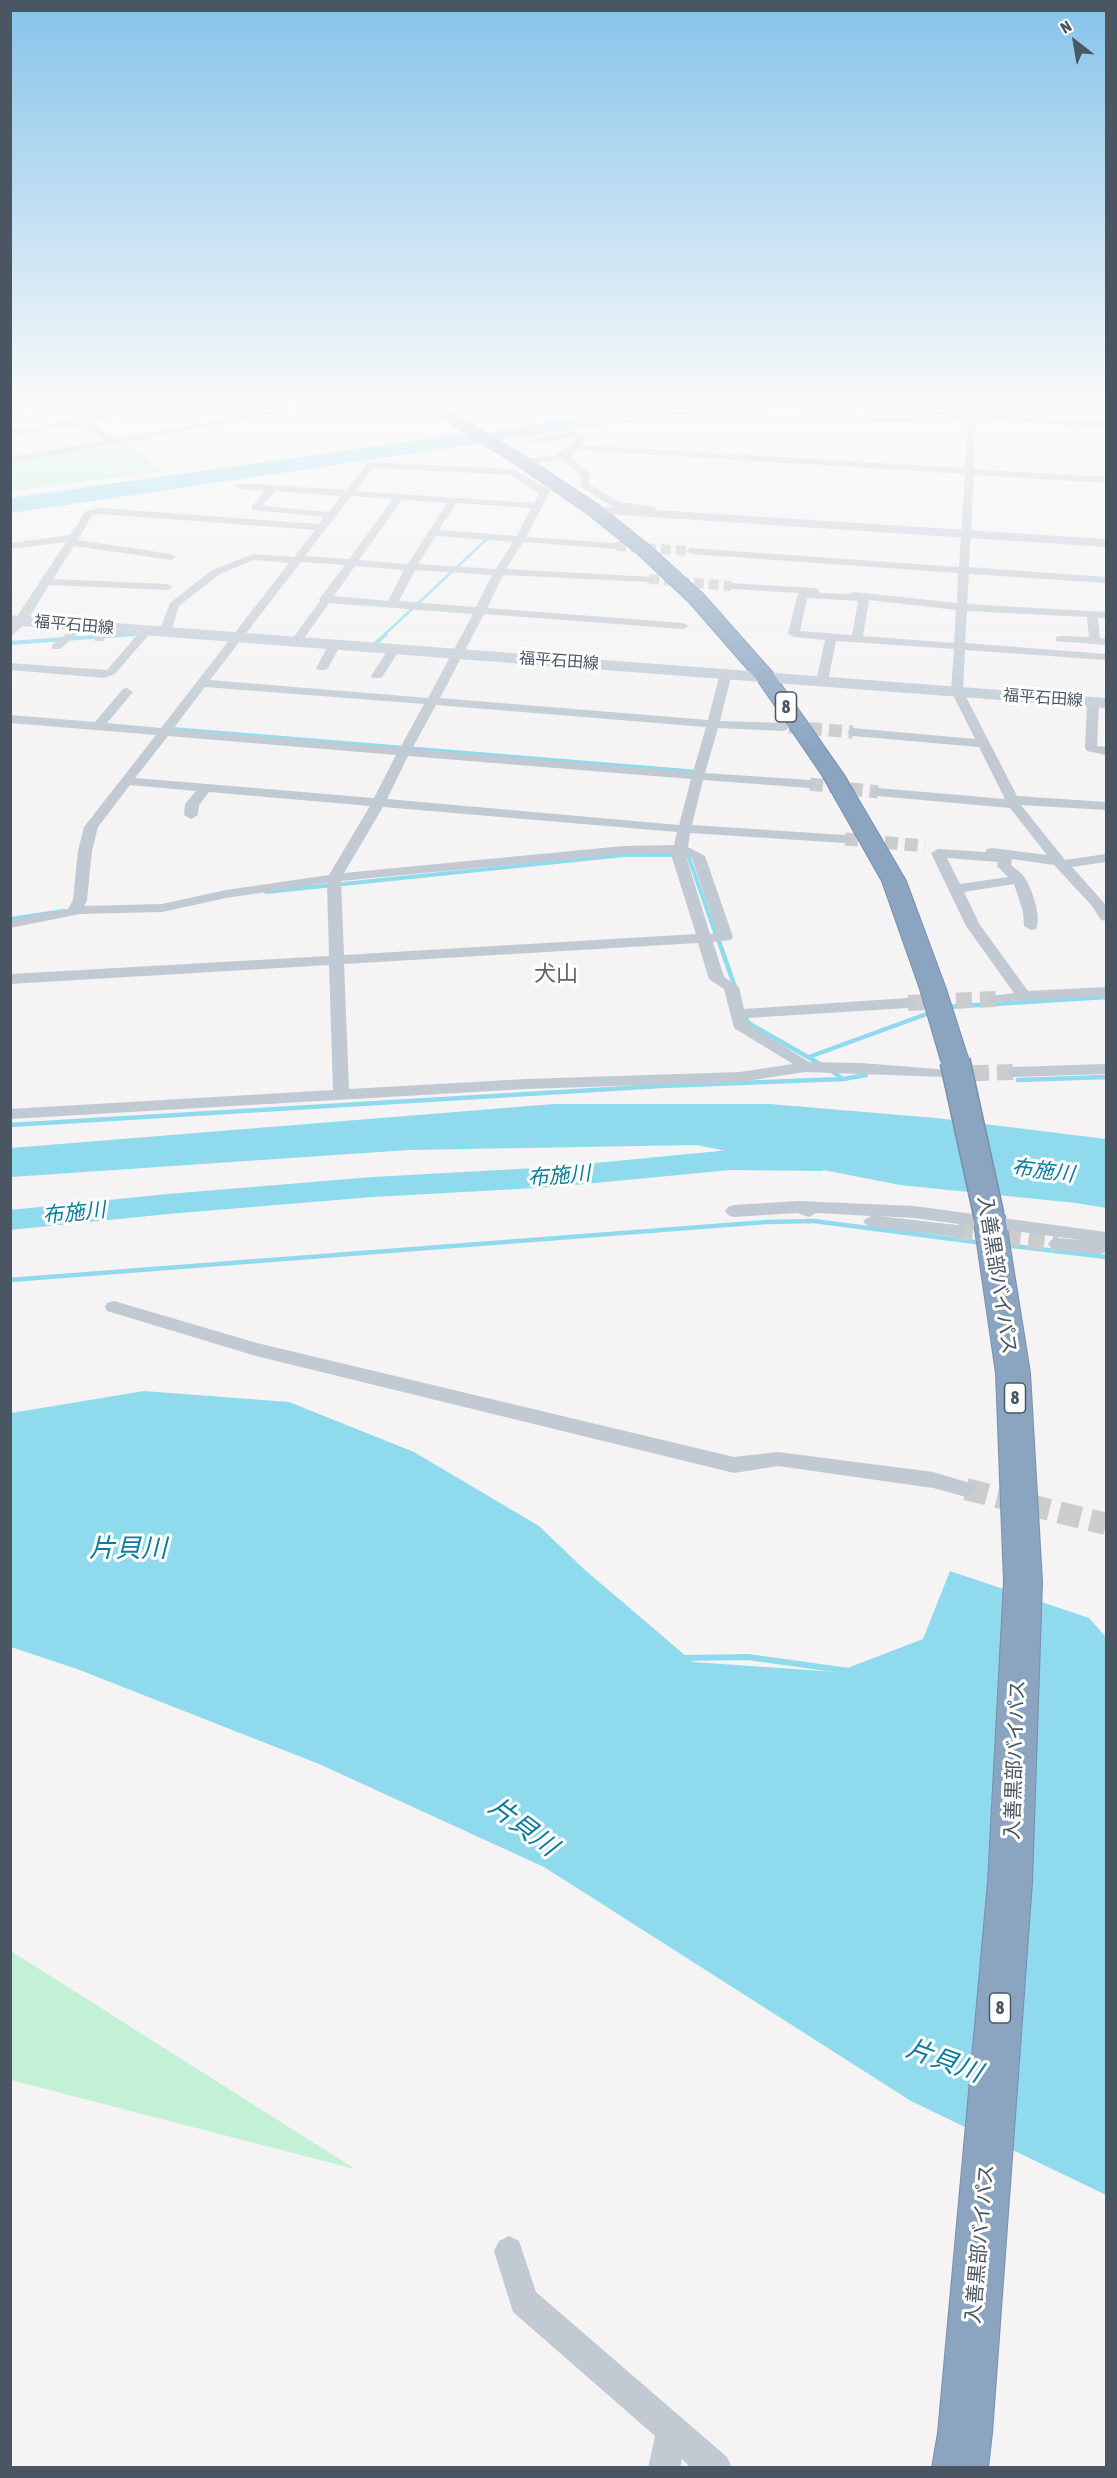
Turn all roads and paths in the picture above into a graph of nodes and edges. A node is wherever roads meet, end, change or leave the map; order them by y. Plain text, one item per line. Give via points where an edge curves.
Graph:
1 (85, 520) edge
2 (220, 520) edge
3 (328, 520) edge
4 (382, 520) edge
5 (441, 520) edge
6 (531, 520) edge
7 (606, 520) edge
8 (751, 520) edge
9 (965, 520) edge
10 (322, 527) junction
11 (432, 533) junction
12 (964, 534) junction
13 (520, 539) junction
14 (72, 540) junction
15 (1107, 543) edge
16 (10, 546) edge
17 (616, 546) tunnel mouth
18 (691, 551) tunnel mouth
19 (171, 557) dead end
20 (299, 559) junction
21 (350, 563) junction
22 (411, 567) junction
23 (963, 570) junction
24 (498, 574) junction
25 (649, 579) tunnel mouth
26 (1107, 580) edge
27 (46, 582) junction
28 (168, 587) dead end
29 (802, 595) junction
30 (864, 598) junction
31 (324, 599) junction
32 (393, 602) junction
33 (961, 607) junction
34 (479, 610) junction
35 (1092, 615) junction
36 (1107, 615) edge
37 (16, 621) edge
38 (80, 626) junction
39 (683, 626) dead end
40 (146, 631) junction
41 (165, 632) junction
42 (10, 633) edge
43 (236, 637) junction
44 (831, 637) junction
45 (857, 639) junction
46 (1060, 639) dead end
47 (1101, 641) edge
48 (296, 642) junction
49 (335, 644) junction
50 (958, 646) junction
51 (56, 647) dead end
52 (394, 649) junction
53 (459, 653) junction
54 (1107, 657) edge
55 (10, 666) edge
56 (321, 668) dead end
57 (726, 674) junction
58 (377, 676) dead end
59 (766, 677) junction
60 (822, 681) junction
61 (201, 683) junction
62 (126, 692) dead end
63 (957, 692) junction
64 (432, 701) junction
65 (1100, 702) edge
66 (10, 719) edge
67 (713, 724) junction
68 (98, 726) junction
69 (784, 727) tunnel mouth
70 (166, 731) junction
71 (853, 732) tunnel mouth
72 (981, 743) junction
73 (405, 750) junction
74 (1107, 751) edge
75 (698, 776) junction
76 (126, 781) junction
77 (810, 784) tunnel mouth
78 (206, 788) junction
79 (878, 792) tunnel mouth
80 (379, 802) junction
81 (1013, 802) junction
82 (1107, 806) edge
83 (191, 815) dead end
84 (684, 830) junction
85 (845, 839) tunnel mouth
86 (925, 846) tunnel mouth
87 (680, 849) junction
88 (1005, 856) junction
89 (1107, 858) edge
90 (1060, 863) junction
91 (334, 878) junction
92 (1019, 879) junction
93 (955, 889) junction
94 (78, 905) junction
95 (10, 914) edge
96 (1107, 917) edge
97 (10, 924) edge
98 (1031, 926) dead end
99 (705, 940) junction
100 (338, 960) junction
101 (10, 979) edge
102 (1107, 992) edge
103 (1024, 996) junction
104 (996, 999) tunnel mouth
105 (908, 1003) tunnel mouth
106 (738, 1014) junction
107 (805, 1067) junction
108 (947, 1067) junction
109 (1107, 1069) edge
110 (1013, 1072) tunnel mouth
111 (341, 1094) junction
112 (10, 1114) edge
113 (799, 1207) junction
114 (734, 1210) dead end
115 (989, 1218) junction
116 (957, 1231) tunnel mouth
117 (1107, 1238) edge
118 (1058, 1244) tunnel mouth
119 (1107, 1249) edge
120 (114, 1307) dead end
121 (966, 1489) tunnel mouth
122 (509, 2251) dead end
123 (672, 2430) junction
124 (963, 2450) edge
125 (664, 2468) edge
126 (716, 2468) edge

1 - 14 street
2 - 10 street
3 - 10 street
4 - 21 street
5 - 11 street
6 - 13 street
7 - 59 highway, 入善黒部バイパス / 8 via 696,598
8 - 12 main road
9 - 12 street
10 - 20 street
11 - 13 street
11 - 22 street
12 - 15 main road
12 - 23 street
13 - 17 street
13 - 24 street
14 - 16 street
14 - 19 street
14 - 27 street
18 - 23 street
20 - 21 street
20 - 41 street via 253,557 216,572 174,605
20 - 43 street
21 - 22 street
21 - 31 street
22 - 24 street
22 - 32 street
23 - 26 street
23 - 33 street via 968,583
24 - 25 street
24 - 34 street
27 - 28 street
27 - 37 street
29 - 30 street
29 - 30 street via 731,588 844,593
29 - 44 street via 794,634
30 - 33 street
30 - 45 street
31 - 32 street
31 - 48 street
32 - 34 street
33 - 35 street
33 - 50 street
34 - 39 street
34 - 53 street
35 - 36 street
35 - 47 street
37 - 38 main road, 福平石田線
37 - 42 street
38 - 40 main road, 福平石田線 via 104,633
38 - 51 street
40 - 41 main road, 福平石田線
40 - 55 street via 111,672 104,674
41 - 43 main road, 福平石田線
43 - 48 main road, 福平石田線
43 - 61 street
44 - 45 street
44 - 60 street
45 - 50 street
46 - 47 street
48 - 49 main road, 福平石田線
49 - 52 main road, 福平石田線
49 - 56 street
50 - 54 street
50 - 63 street
52 - 53 main road, 福平石田線
52 - 58 street
53 - 57 main road, 福平石田線
53 - 64 street
57 - 59 main road, 福平石田線
57 - 67 street
59 - 60 main road, 福平石田線
59 - 108 highway, 入善黒部バイパス / 8 via 833,775 894,881 933,989
60 - 63 main road, 福平石田線
61 - 64 street
61 - 70 street
62 - 68 street
63 - 65 main road, 福平石田線
63 - 72 street
64 - 67 street
64 - 73 street
65 - 74 street via 1091,748
66 - 68 street
67 - 69 street
67 - 75 street
68 - 70 street
70 - 73 street
70 - 76 street
71 - 72 street
72 - 81 street
73 - 75 street
73 - 80 street
75 - 77 street
75 - 84 street
76 - 78 street
76 - 94 street via 91,827
78 - 80 street
78 - 83 street via 192,804
79 - 81 street
80 - 84 street
80 - 91 street
81 - 82 street
81 - 90 street
84 - 85 street
84 - 87 street
86 - 88 street
87 - 91 street via 623,850
87 - 99 street via 679,858
87 - 99 street via 698,856 726,937
88 - 90 street
88 - 92 street via 1004,866
88 - 93 street via 938,853
89 - 90 street
90 - 96 street
91 - 94 street via 162,908 93,911
91 - 100 street
92 - 93 street
92 - 98 street
93 - 103 street via 985,945
94 - 95 street
94 - 97 street via 74,912
99 - 100 street
99 - 106 street via 717,979 731,987
100 - 101 street
100 - 111 street
102 - 103 street
103 - 104 street
105 - 106 street
106 - 107 street via 740,1025
107 - 108 street
107 - 111 street via 740,1077
108 - 115 highway, 入善黒部バイパス / 8, bridge
109 - 110 street
111 - 112 street
113 - 114 street
113 - 115 street
113 - 116 street via 820,1214
115 - 117 street
115 - 124 highway, 入善黒部バイパス / 8 via 1013,1373 1023,1582 1010,1882
118 - 119 street
120 - 121 street via 256,1349 734,1465 777,1459 933,1480
122 - 123 street via 524,2301
123 - 125 street
123 - 126 street

